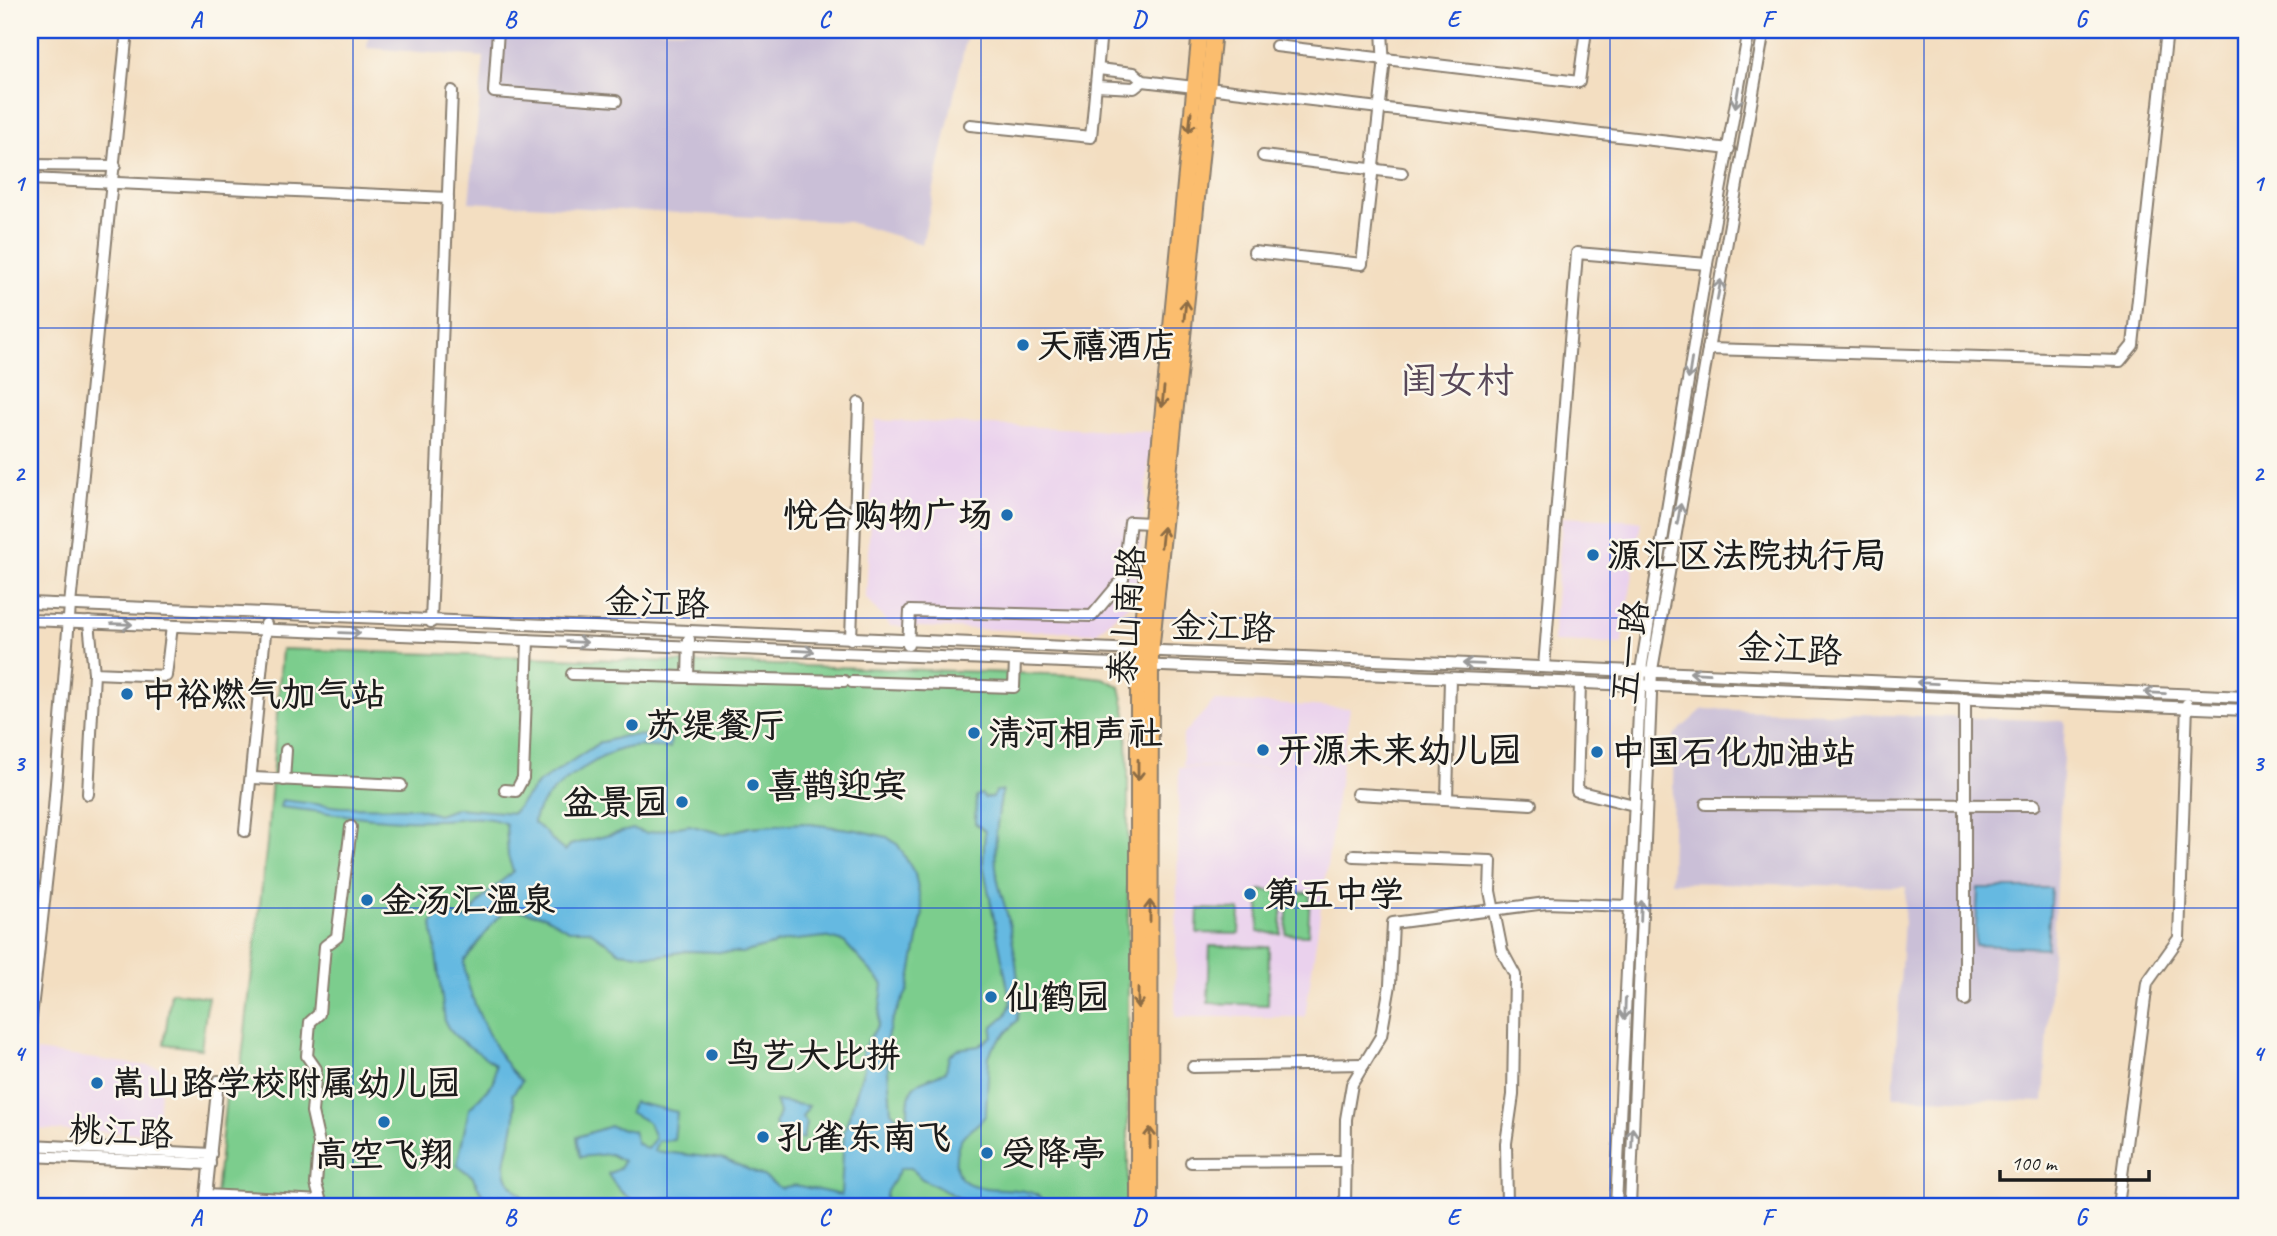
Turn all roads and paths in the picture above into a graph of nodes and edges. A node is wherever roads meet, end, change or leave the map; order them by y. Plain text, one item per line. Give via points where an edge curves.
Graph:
1 (31, 30) edge
2 (127, 30) edge
3 (498, 30) edge
4 (1101, 30) edge
5 (1200, 30) edge
6 (1213, 30) edge
7 (1382, 30) edge
8 (1586, 30) edge
9 (1749, 30) edge
10 (1764, 30) edge
11 (2166, 30) edge
12 (30, 37) edge
13 (1276, 46) dead end
14 (1384, 59) junction
15 (1098, 69) junction
16 (1143, 81) junction
17 (1096, 86) junction
18 (1201, 88) junction
19 (452, 91) dead end
20 (616, 101) dead end
21 (1379, 110) junction
22 (970, 125) dead end
23 (1729, 149) junction
24 (1263, 156) dead end
25 (1726, 162) junction
26 (1742, 164) junction
27 (30, 165) edge
28 (115, 166) junction
29 (1373, 169) junction
30 (1402, 173) dead end
31 (30, 179) edge
32 (113, 181) junction
33 (448, 198) junction
34 (1254, 252) dead end
35 (1707, 264) junction
36 (1708, 349) junction
37 (859, 403) dead end
38 (1162, 473) junction
39 (1151, 523) junction
40 (30, 604) edge
41 (70, 605) junction
42 (266, 615) junction
43 (30, 620) edge
44 (68, 622) junction
45 (89, 622) junction
46 (431, 622) junction
47 (172, 626) junction
48 (265, 630) junction
49 (690, 633) junction
50 (851, 639) junction
51 (528, 640) junction
52 (908, 641) junction
53 (689, 646) junction
54 (907, 656) junction
55 (1144, 659) junction
56 (1015, 661) junction
57 (1380, 661) junction
58 (1544, 667) junction
59 (1646, 670) junction
60 (94, 673) junction
61 (572, 674) dead end
62 (1379, 674) junction
63 (688, 677) junction
64 (1450, 678) junction
65 (1580, 683) junction
66 (1645, 685) junction
67 (2188, 695) junction
68 (2247, 697) edge
69 (1965, 698) junction
70 (2187, 708) junction
71 (2247, 710) edge
72 (286, 750) dead end
73 (253, 778) junction
74 (284, 780) junction
75 (401, 785) dead end
76 (505, 790) dead end
77 (88, 794) dead end
78 (1357, 794) dead end
79 (1447, 799) junction
80 (1531, 804) dead end
81 (1706, 804) dead end
82 (1634, 805) junction
83 (1965, 805) junction
84 (2035, 805) dead end
85 (351, 827) dead end
86 (246, 831) dead end
87 (1353, 856) dead end
88 (1629, 906) junction
89 (1496, 910) junction
90 (1965, 1000) dead end
91 (30, 1027) edge
92 (1364, 1064) junction
93 (1193, 1066) dead end
94 (218, 1081) dead end
95 (30, 1145) edge
96 (30, 1156) edge
97 (210, 1159) junction
98 (1346, 1161) junction
99 (1191, 1162) dead end
100 (206, 1201) edge
101 (322, 1204) edge
102 (1138, 1206) edge
103 (1150, 1206) edge
104 (1345, 1206) edge
105 (1507, 1206) edge
106 (1616, 1206) edge
107 (1630, 1206) edge
108 (2118, 1206) edge

1 - 12 street
2 - 28 street
3 - 20 street via 494,92
4 - 15 street
5 - 18 main road, 泰山南路
6 - 18 main road, 泰山南路
7 - 14 street
8 - 14 street via 1579,82
9 -> 23 street, 五一路
10 - 26 street, 五一路
11 - 36 street via 2133,345 2120,362
13 - 14 street
14 - 21 street
15 - 16 street via 1134,73
15 - 17 street
16 - 17 street via 1134,88
16 - 18 street
17 - 22 street via 1091,137
18 - 21 street
18 - 38 main road, 泰山南路
19 - 33 street
21 - 23 street
21 - 29 street
23 - 25 street, 五一路
24 - 29 street
25 - 26 street
25 - 35 street, 五一路
36 -> 26 street, 五一路
27 - 28 street
28 - 32 street
29 - 30 street
29 - 34 street via 1362,264
31 - 32 street
32 - 33 street
32 - 41 street
33 - 46 street
35 - 58 street via 1577,253
35 -> 59 street, 五一路
59 -> 36 street, 五一路
37 - 50 street
38 - 39 main road, 泰山南路
55 -> 38 main road, 泰山南路
39 - 52 street via 1130,522 1123,579 1092,616 909,611
39 - 55 main road, 泰山南路
40 - 41 street, 金江路
41 - 42 street, 金江路
41 - 44 street
42 - 46 street, 金江路
42 - 48 street
43 - 44 street, 金江路
44 - 45 street, 金江路
44 - 91 street via 53,821
45 -> 47 street, 金江路
45 - 60 street
46 - 49 street, 金江路
47 - 48 street, 金江路
47 - 60 street via 166,676
48 -> 51 street, 金江路
48 - 73 street
49 - 50 street, 金江路
49 - 53 street
50 - 52 street, 金江路
51 -> 53 street, 金江路
51 - 76 street via 523,778 516,790
52 - 54 street
52 - 55 street, 金江路
53 -> 54 street, 金江路
53 - 63 street
54 - 56 street, 金江路
55 - 56 street, 金江路
55 - 57 street, 金江路
55 - 62 street, 金江路
55 -> 102 main road, 泰山南路
103 -> 55 main road, 泰山南路
56 - 63 street via 1014,687
58 -> 57 street, 金江路
57 - 62 street
58 - 59 street, 金江路
59 - 66 street, 五一路
67 -> 59 street, 金江路
60 - 77 street
61 - 63 street
62 - 64 street, 金江路
64 - 65 street, 金江路
64 - 79 street
65 - 66 street, 金江路
65 - 82 street via 1577,791
66 - 69 street, 金江路
66 - 82 street, 五一路
107 -> 66 street, 五一路
67 - 68 street, 金江路
67 - 70 street
69 - 70 street, 金江路
69 - 83 street
70 - 71 street, 金江路
70 - 108 street via 2179,938 2147,983
72 - 74 street
73 - 74 street
73 - 86 street
74 - 75 street
78 - 79 street
79 - 80 street
81 - 83 street
82 - 88 street, 五一路
83 - 84 street
83 - 90 street
85 - 101 street via 337,937 325,946 320,1014 310,1022 307,1056 316,1069 312,1112 319,1143 316,1184
87 - 89 street via 1491,861 1490,891
88 - 89 street via 1546,903
88 -> 106 street, 五一路
89 - 92 street via 1393,923 1390,985 1381,1035
89 - 105 street via 1503,951 1515,975
92 - 93 street
92 - 98 street via 1352,1084
94 - 97 street
95 - 97 street, 桃江路
96 - 97 street, 桃江路
97 - 100 street
98 - 99 street
98 - 104 street
100 - 101 street

